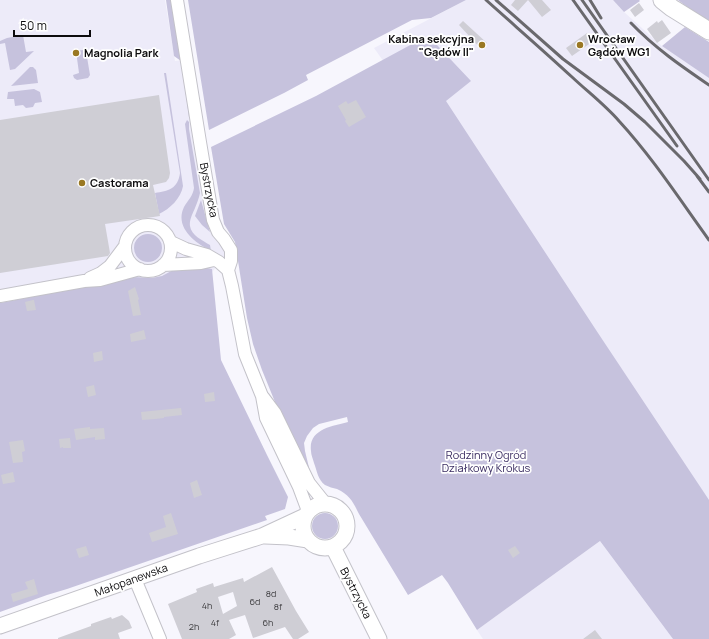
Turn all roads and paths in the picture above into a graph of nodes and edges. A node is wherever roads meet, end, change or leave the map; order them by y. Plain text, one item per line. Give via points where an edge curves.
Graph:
1 (177, 0) edge
2 (662, 0) edge
3 (709, 31) edge
4 (170, 242) junction
5 (125, 246) junction
6 (214, 260) junction
7 (163, 265) junction
8 (140, 269) junction
9 (228, 270) junction
10 (84, 281) junction
11 (0, 296) edge
12 (262, 396) junction
13 (325, 503) junction
14 (307, 513) junction
15 (262, 536) junction
16 (308, 540) junction
17 (333, 547) junction
18 (135, 579) junction
19 (0, 626) edge
20 (160, 639) edge
21 (379, 639) edge

1 - 9 street, Bystrzycka via 213,220 231,250
2 - 3 main road
4 - 5 street via 168,236 158,227 144,225 131,232
4 - 6 street
4 - 7 street via 170,255
5 - 8 street via 128,260
5 - 10 street via 110,266
6 - 7 street
6 - 9 street
7 - 8 street via 150,271
8 - 10 street via 100,280
9 - 12 street, Bystrzycka via 245,354
10 - 11 street
12 - 13 street, Bystrzycka via 275,413 309,483
12 - 14 street, Bystrzycka via 266,418 299,487
13 - 14 street via 313,507
13 - 17 street via 339,508 347,519 347,533 344,539
14 - 15 street, Małopanewska
14 - 16 street via 303,528
15 - 16 street, Małopanewska
15 - 18 street, Małopanewska
16 - 17 street via 319,547
17 - 21 street, Bystrzycka
18 - 19 street, Małopanewska
18 - 20 street

